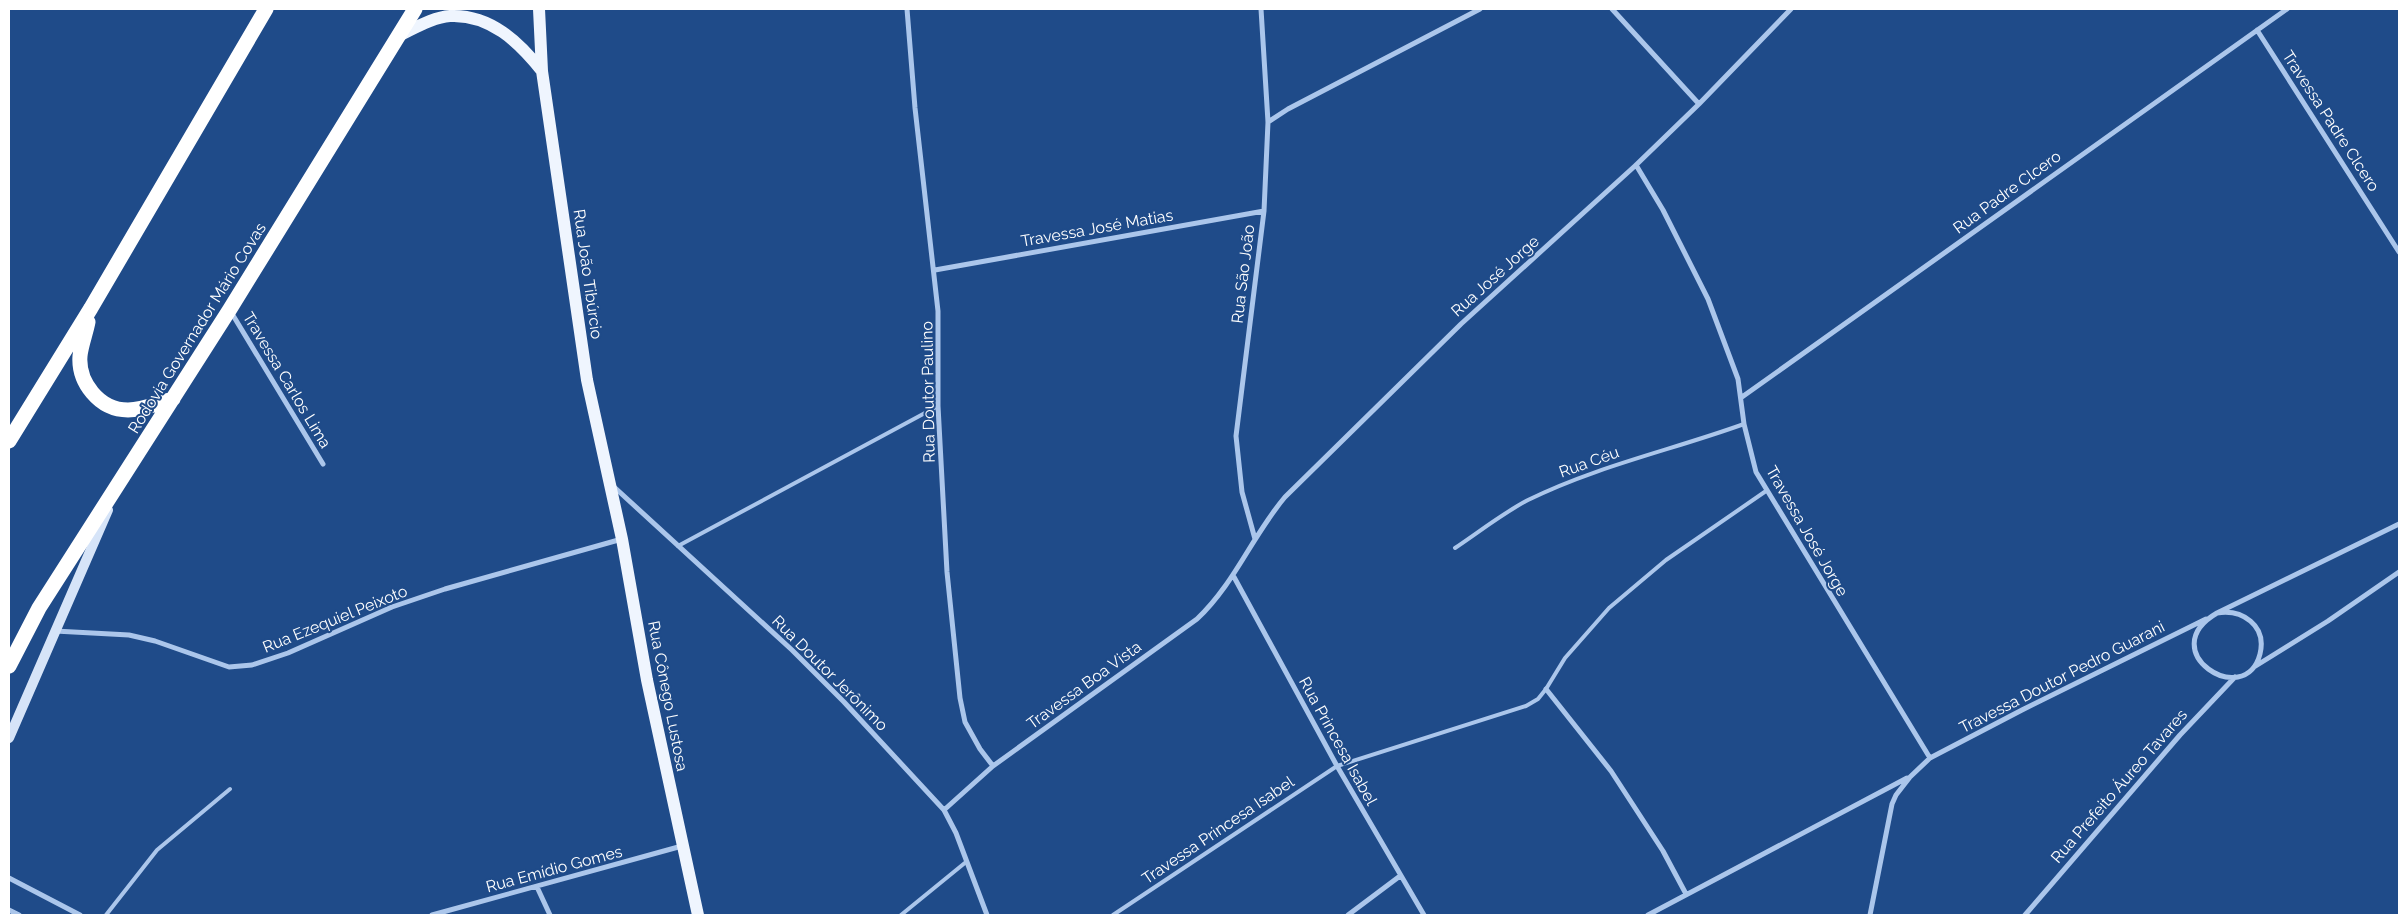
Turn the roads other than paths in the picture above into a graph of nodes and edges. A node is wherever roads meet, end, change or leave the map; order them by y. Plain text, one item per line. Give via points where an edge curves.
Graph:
1 (266, 9) edge
2 (415, 9) edge
3 (540, 9) edge
4 (907, 9) edge
5 (1260, 9) edge
6 (1480, 9) edge
7 (1612, 9) edge
8 (1791, 9) edge
9 (2287, 9) edge
10 (2257, 30) junction
11 (400, 35) junction
12 (542, 70) junction
13 (1699, 104) junction
14 (1268, 122) junction
15 (1636, 165) junction
16 (1264, 211) junction
17 (2399, 252) edge
18 (935, 270) junction
19 (91, 308) junction
20 (230, 309) junction
21 (1742, 396) junction
22 (173, 399) junction
23 (938, 406) junction
24 (1744, 424) junction
25 (9, 441) edge
26 (323, 464) dead end
27 (122, 480) junction
28 (608, 482) junction
29 (1766, 491) junction
30 (2399, 524) edge
31 (622, 539) junction
32 (1256, 539) junction
33 (678, 546) junction
34 (1455, 548) dead end
35 (2399, 572) edge
36 (1234, 577) junction
37 (2217, 613) junction
38 (2206, 619) junction
39 (54, 631) junction
40 (9, 666) edge
41 (2243, 674) junction
42 (2235, 677) junction
43 (1546, 690) junction
44 (9, 738) edge
45 (1930, 758) junction
46 (993, 766) junction
47 (1337, 766) junction
48 (1910, 777) junction
49 (230, 789) dead end
50 (944, 810) junction
51 (683, 846) junction
52 (966, 862) junction
53 (1400, 876) junction
54 (9, 878) edge
55 (537, 887) junction
56 (1686, 894) junction
57 (9, 910) edge
58 (19, 915) edge
59 (80, 915) edge
60 (106, 915) edge
61 (432, 915) edge
62 (550, 915) edge
63 (698, 915) edge
64 (901, 915) edge
65 (987, 915) edge
66 (1113, 915) edge
67 (1348, 915) edge
68 (1424, 915) edge
69 (1648, 915) edge
70 (1870, 915) edge
71 (2025, 915) edge

1 - 19 highway
2 - 11 highway, Rodovia Governador Mário Covas
3 - 12 main road, Rua João Tibúrcio
4 - 18 street, Rua Doutor Paulino via 915,108
5 - 14 street, Rua São João
6 - 14 street
7 - 13 street
8 - 13 street, Rua José Jorge
9 - 10 street, Rua Padre Clcero
10 - 17 street, Travessa Padre Clcero
10 - 21 street, Rua Padre Clcero
11 - 12 main road via 448,16 470,17 510,36
11 - 20 highway, Rodovia Governador Mário Covas
12 - 28 main road, Rua João Tibúrcio via 587,380
13 - 15 street, Rua José Jorge
14 - 16 street, Rua São João
15 - 21 street, Travessa José Jorge via 1700,280
15 - 32 street, Rua José Jorge via 1461,324 1338,444 1270,514
16 - 18 street, Travessa José Matias
16 - 32 street, Rua São João via 1236,436 1242,492
18 - 23 street, Rua Doutor Paulino
19 - 22 highway via 80,356 86,386 96,397 126,410
19 - 25 highway
20 - 22 highway, Rodovia Governador Mário Covas
20 - 26 street, Travessa Carlos Lima
21 - 24 street, Travessa José Jorge
22 - 27 highway, Rodovia Governador Mário Covas
23 - 33 lane
23 - 46 street, Rua Doutor Paulino via 947,572 960,698 966,722
24 - 29 street, Travessa José Jorge via 1756,472
24 - 34 lane, Rua Céu via 1567,482 1526,501
27 - 39 main road
27 - 40 highway, Rodovia Governador Mário Covas via 39,608
28 - 31 main road, Rua Cônego Lustosa
28 - 33 street, Rua Doutor Jerônimo
29 - 43 lane via 1666,560 1610,608 1565,658
29 - 45 street, Travessa José Jorge
30 - 37 street
31 - 39 street, Rua Ezequiel Peixoto via 392,607 288,653 252,665 229,667 129,635
31 - 51 main road, Rua Cônego Lustosa via 647,680
32 - 36 street, Rua José Jorge
33 - 50 street, Rua Doutor Jerônimo via 792,650
35 - 41 street
36 - 46 street, Travessa Boa Vista via 1197,619
36 - 47 street, Rua Princesa Isabel
37 - 38 street
37 - 41 street via 2228,611 2249,618 2260,637 2258,658
38 - 42 street via 2196,638 2198,659 2214,674
38 - 45 street, Travessa Doutor Pedro Guarani
39 - 44 main road
41 - 42 street
42 - 71 street, Rua Prefeito Áureo Tavares via 2180,735
43 - 47 lane, Travessa Princesa Isabel via 1526,706
43 - 56 street via 1611,771 1663,851
45 - 48 street, Travessa Doutor Pedro Guarani
46 - 50 street, Travessa Boa Vista
47 - 53 street, Rua Princesa Isabel
47 - 66 lane, Travessa Princesa Isabel
48 - 56 street
48 - 70 street via 1892,804
49 - 60 lane via 157,850
50 - 52 street, Rua Doutor Jerônimo
51 - 55 street, Rua Emídio Gomes
51 - 63 main road, Rua Cônego Lustosa
52 - 64 lane
52 - 65 street, Rua Doutor Jerônimo
53 - 67 street
53 - 68 street, Rua Princesa Isabel
54 - 59 street
55 - 61 street, Rua Emídio Gomes
55 - 62 street
56 - 69 street
57 - 58 street

